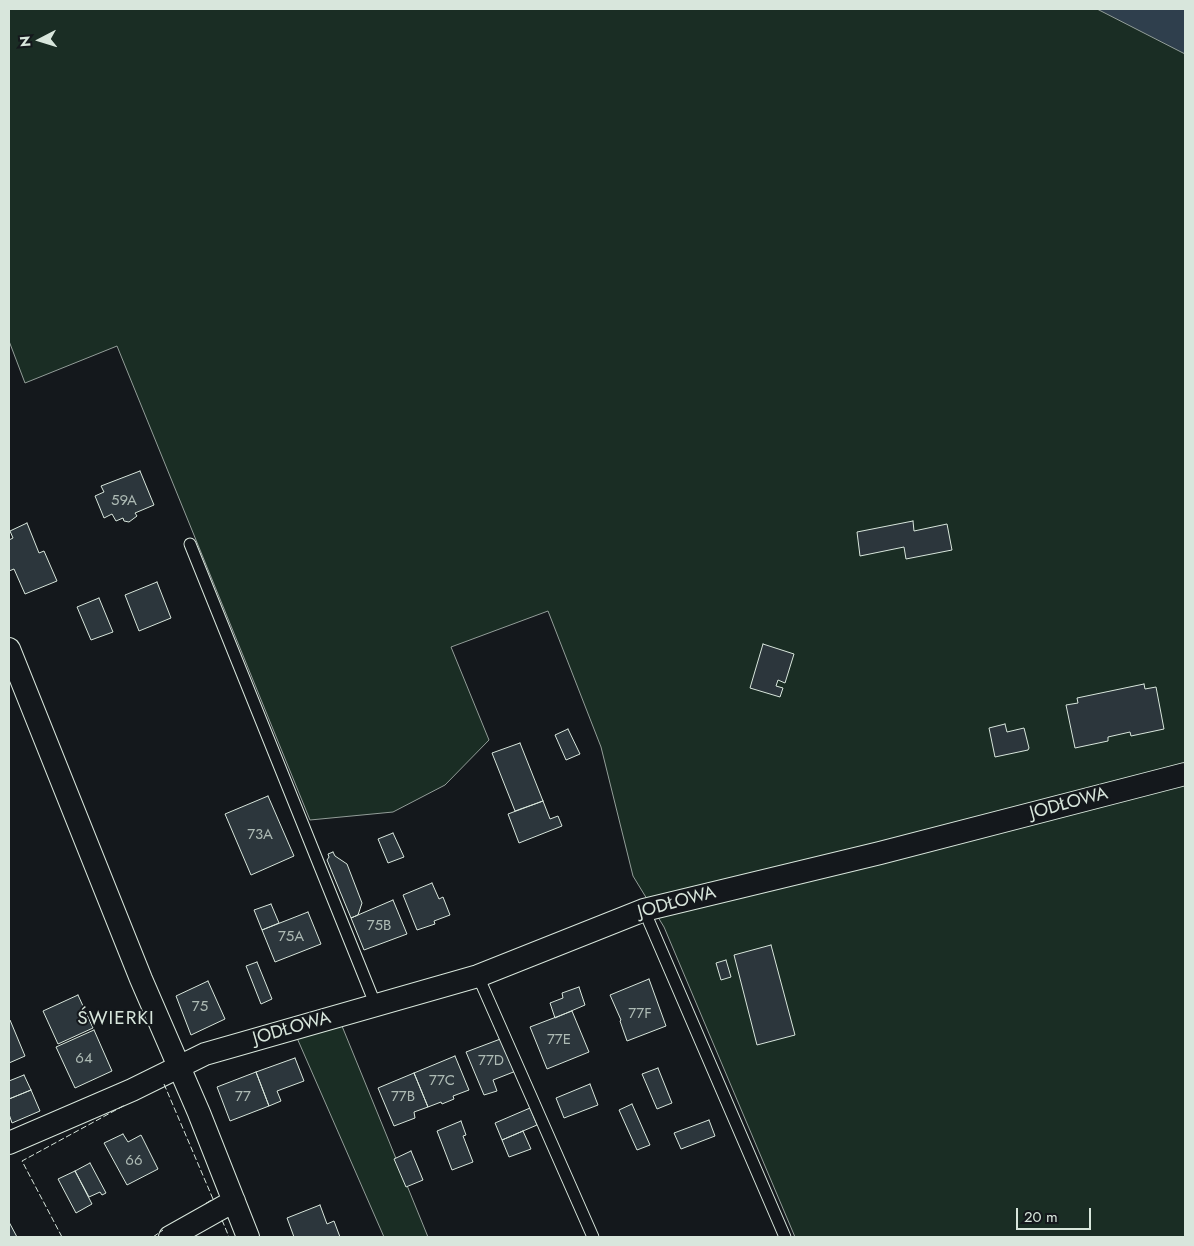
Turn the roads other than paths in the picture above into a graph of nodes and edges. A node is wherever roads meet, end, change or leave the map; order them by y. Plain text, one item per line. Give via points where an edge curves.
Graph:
1 (190, 544) dead end
2 (9, 649) edge
3 (1185, 774) edge
4 (644, 910) junction
5 (478, 976) junction
6 (376, 1006) junction
7 (179, 1067) junction
8 (9, 1141) edge
9 (234, 1201) junction
10 (170, 1237) edge
11 (248, 1237) edge
12 (593, 1237) edge
13 (785, 1237) edge

1 - 6 lane
2 - 7 street
3 - 4 street, JODŁOWA
4 - 5 street, JODŁOWA
4 - 13 lane
5 - 6 street, JODŁOWA
5 - 12 lane
6 - 7 street, JODŁOWA via 205,1054
7 - 8 street, JODŁOWA
7 - 9 street
9 - 10 street
9 - 11 street

